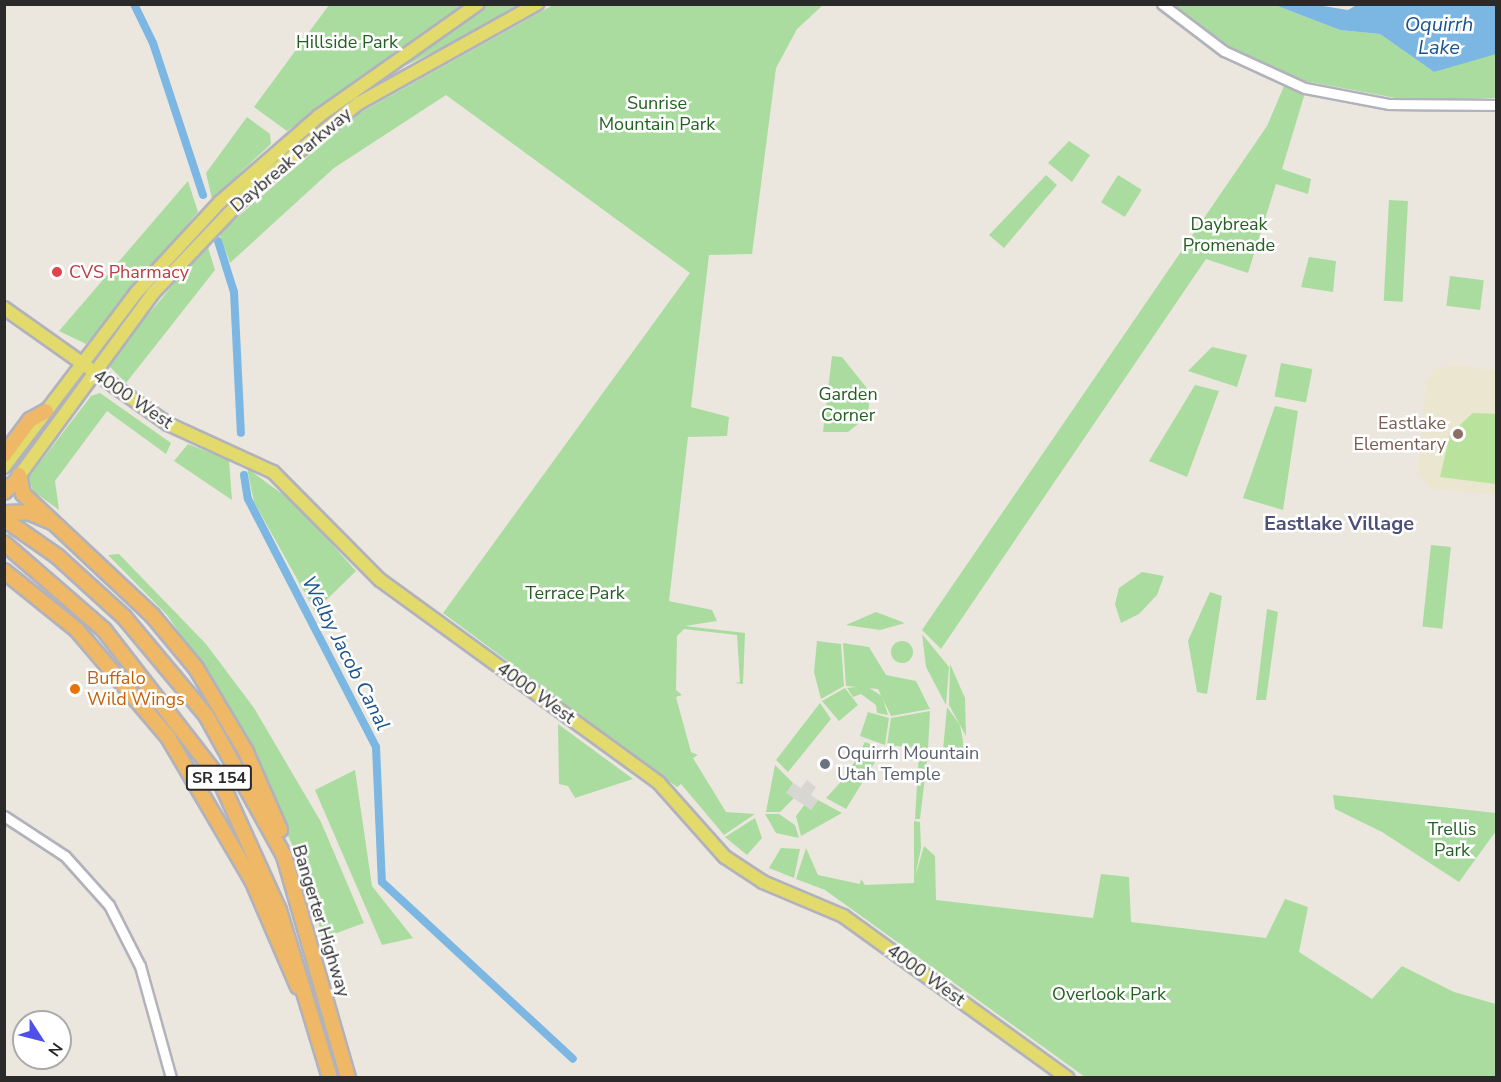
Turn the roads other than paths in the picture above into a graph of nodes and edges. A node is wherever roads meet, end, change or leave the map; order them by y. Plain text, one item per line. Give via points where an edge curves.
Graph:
1 (477, 4) edge
2 (537, 4) edge
3 (1161, 4) edge
4 (1497, 105) edge
5 (4, 308) edge
6 (80, 363) junction
7 (94, 373) junction
8 (45, 411) junction
9 (4, 455) edge
10 (4, 467) edge
11 (10, 487) edge
12 (7, 514) edge
13 (60, 525) junction
14 (4, 543) edge
15 (6, 573) edge
16 (4, 816) edge
17 (284, 856) junction
18 (317, 1027) junction
19 (171, 1077) edge
20 (330, 1077) edge
21 (348, 1077) edge
22 (1068, 1077) edge

1 - 6 main road, Daybreak Parkway via 336,104 237,186 148,279
2 - 7 main road, Daybreak Parkway via 383,88 302,146 182,260
3 - 4 street via 1224,51 1305,88 1389,104
5 - 6 main road, 4000 West
6 - 7 main road, 4000 West
6 - 8 main road, Daybreak Parkway
7 - 11 main road, Daybreak Parkway
7 - 22 main road, 4000 West via 168,424 273,472 380,580 659,783 725,857 763,882 843,916
8 - 9 highway via 30,420
8 - 10 main road, Daybreak Parkway
11 - 13 highway
12 - 13 highway
12 - 17 highway, Bangerter Highway / SR 154 via 92,586 179,678 228,750
13 - 17 highway via 152,615 196,668 255,772 281,831
14 - 18 highway, Bangerter Highway / SR 154 via 105,630 219,778 275,900
15 - 18 highway via 108,662 174,746 252,880
16 - 19 street via 65,856 114,912 140,966
17 - 21 highway, Bangerter Highway / SR 154
18 - 20 highway, Bangerter Highway / SR 154

